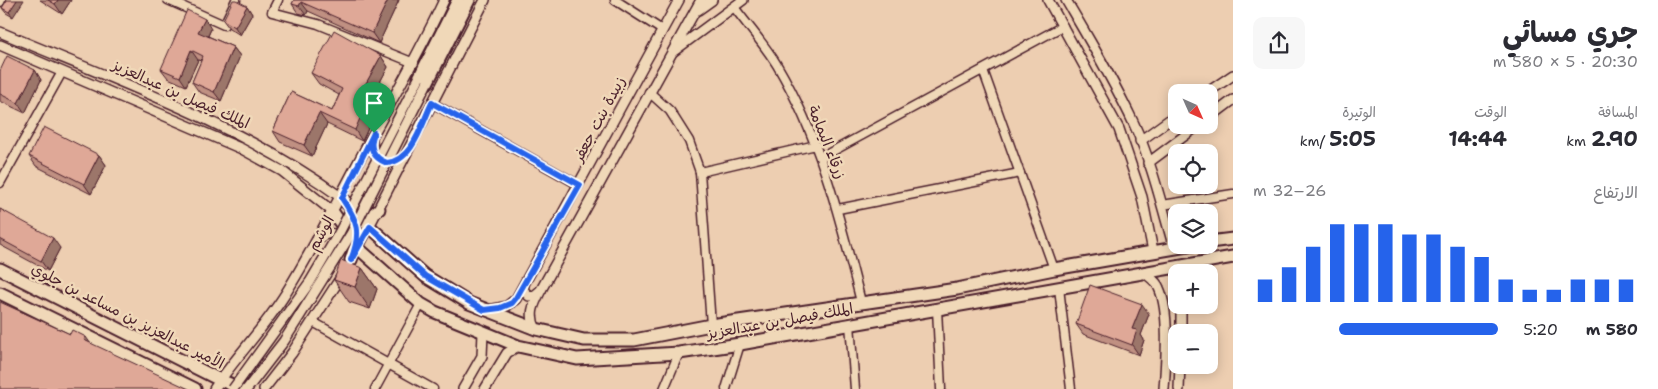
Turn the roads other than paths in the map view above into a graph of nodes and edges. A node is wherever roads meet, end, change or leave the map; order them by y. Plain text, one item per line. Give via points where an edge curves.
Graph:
1 (168, 0) edge
2 (236, 0) edge
3 (278, 0) edge
4 (444, 0) edge
5 (458, 0) edge
6 (469, 0) edge
7 (484, 0) edge
8 (615, 0) edge
9 (679, 0) edge
10 (701, 0) edge
11 (712, 0) edge
12 (744, 0) edge
13 (1048, 0) edge
14 (1066, 0) edge
15 (734, 7) junction
16 (694, 13) junction
17 (1063, 26) junction
18 (662, 30) junction
19 (0, 32) edge
20 (0, 45) edge
21 (672, 52) junction
22 (414, 63) junction
23 (983, 70) junction
24 (62, 72) junction
25 (1233, 75) edge
26 (423, 80) junction
27 (1218, 85) edge
28 (650, 92) junction
29 (1233, 100) edge
30 (432, 103) junction
31 (1218, 111) edge
32 (1168, 121) edge
33 (374, 133) junction
34 (1187, 134) edge
35 (1140, 141) junction
36 (816, 144) junction
37 (408, 151) junction
38 (822, 158) junction
39 (1148, 163) junction
40 (700, 172) junction
41 (1020, 173) junction
42 (0, 183) edge
43 (580, 185) junction
44 (1233, 194) edge
45 (342, 198) junction
46 (1163, 208) junction
47 (379, 209) joint
48 (838, 210) junction
49 (332, 211) junction
50 (1146, 217) junction
51 (363, 222) junction
52 (1168, 226) edge
53 (1233, 238) edge
54 (1218, 240) edge
55 (315, 241) junction
56 (357, 247) junction
57 (1168, 249) edge
58 (1153, 251) junction
59 (1233, 258) edge
60 (351, 260) junction
61 (1210, 264) edge
62 (0, 268) edge
63 (1054, 269) junction
64 (1168, 272) edge
65 (1146, 274) junction
66 (524, 285) junction
67 (1059, 288) junction
68 (540, 290) junction
69 (0, 293) edge
70 (861, 302) junction
71 (421, 304) junction
72 (1168, 308) edge
73 (937, 309) junction
74 (484, 310) junction
75 (1164, 310) junction
76 (313, 322) junction
77 (850, 324) junction
78 (711, 325) junction
79 (536, 329) junction
80 (483, 333) junction
81 (740, 344) junction
82 (518, 346) junction
83 (679, 353) junction
84 (389, 365) junction
85 (477, 366) junction
86 (494, 374) junction
87 (1180, 374) edge
88 (217, 384) edge
89 (195, 389) edge
90 (233, 389) edge
91 (245, 389) edge
92 (264, 389) edge
93 (374, 389) edge
94 (433, 389) edge
95 (463, 389) edge
96 (485, 389) edge
97 (664, 389) edge
98 (726, 389) edge
99 (855, 389) edge
100 (941, 389) edge
101 (1071, 389) edge
102 (1164, 389) edge
103 (1179, 389) edge

1 - 2 street via 224,25
3 - 22 street via 272,12 318,24
4 - 22 street, الوشم
5 - 26 main road, الوشم
6 - 26 main road, الوشم
7 - 30 street
8 - 18 street
9 - 18 street, زبيدة بنت جعفر
10 - 16 street, زبيدة بنت جعفر
11 - 16 street
12 - 15 street
13 - 17 street
14 - 35 street via 1099,56
15 - 21 street
15 - 36 street, زرقاء اليمامة via 776,65
16 - 21 street, زبيدة بنت جعفر
17 - 23 street
17 - 50 street via 1119,129
18 - 43 street, زبيدة بنت جعفر
19 - 45 street, الملك فيصل بن عبدالعزيز via 236,133 314,177
20 - 24 street, الملك فيصل بن عبدالعزيز
21 - 28 street, زبيدة بنت جعفر
22 - 33 street, الوشم
23 - 38 street
23 - 41 street
24 - 42 street
24 - 49 street, الملك فيصل بن عبدالعزيز via 242,149 282,171
25 - 27 street
26 - 90 street, الوشم, bridge via 310,282
26 - 91 street, الوشم, bridge via 351,234 284,341
28 - 40 street via 670,111 689,141
28 - 68 street, زبيدة بنت جعفر
29 - 31 street
30 - 37 street
30 - 43 street
32 - 35 street
33 - 37 street via 371,145 381,161 394,163 405,157
33 - 45 street, الوشم
34 - 39 street
35 - 39 street
36 - 38 street, زرقاء اليمامة
36 - 40 street
37 - 47 street
38 - 48 street, زرقاء اليمامة
39 - 46 street
40 - 78 street
41 - 48 street
41 - 63 street
43 - 66 street, زبيدة بنت جعفر
44 - 46 street
45 - 49 street, الوشم
45 - 51 main road, الملك فيصل بن عبدالعزيز
46 - 50 street via 1156,216
46 - 52 street
47 - 51 main road
48 - 70 street, زرقاء اليمامة
49 - 51 main road via 342,218
49 - 55 street, الوشم
49 - 56 main road, الملك فيصل بن عبدالعزيز
50 - 58 street
51 - 56 main road
51 - 74 main road, الملك فيصل بن عبدالعزيز via 425,276
53 - 54 main road
55 - 60 street via 327,234 341,236 351,246
55 - 88 street, الوشم via 288,290
56 - 60 main road
56 - 71 main road, الملك فيصل بن عبدالعزيز
57 - 58 main road, الملك فيصل بن عبدالعزيز
58 - 63 main road, الملك فيصل بن عبدالعزيز
59 - 61 main road, الملك فيصل بن عبدالعزيز
60 - 76 street
62 - 88 main road, الأمير عبدالعزيز بن مساعد بن جلوي
63 - 70 main road, الملك فيصل بن عبدالعزيز via 957,289
64 - 65 main road, الملك فيصل بن عبدالعزيز
65 - 67 main road, الملك فيصل بن عبدالعزيز
65 - 75 street via 1159,286
66 - 68 street via 529,296
66 - 74 street, زبيدة بنت جعفر via 512,303
67 - 73 main road, الملك فيصل بن عبدالعزيز
67 - 101 street
68 - 79 street, زبيدة بنت جعفر via 531,311
69 - 89 main road
70 - 78 main road, الملك فيصل بن عبدالعزيز
71 - 80 main road, الملك فيصل بن عبدالعزيز
71 - 84 street
72 - 75 street
73 - 77 main road, الملك فيصل بن عبدالعزيز
73 - 100 street
74 - 79 main road, الملك فيصل بن عبدالعزيز
75 - 102 street
76 - 84 street
76 - 92 street
77 - 81 main road, الملك فيصل بن عبدالعزيز
77 - 99 street
78 - 79 main road, الملك فيصل بن عبدالعزيز via 634,340 584,340
80 - 82 main road, الملك فيصل بن عبدالعزيز
80 - 85 street via 482,356
81 - 83 main road, الملك فيصل بن عبدالعزيز
81 - 98 street
82 - 83 main road, الملك فيصل بن عبدالعزيز via 577,359
82 - 86 street via 507,353
83 - 97 street
84 - 93 street
84 - 94 street
85 - 86 street via 490,362
85 - 95 street
86 - 96 street
87 - 103 street
88 - 91 main road, الأمير عبدالعزيز بن مساعد بن جلوي

